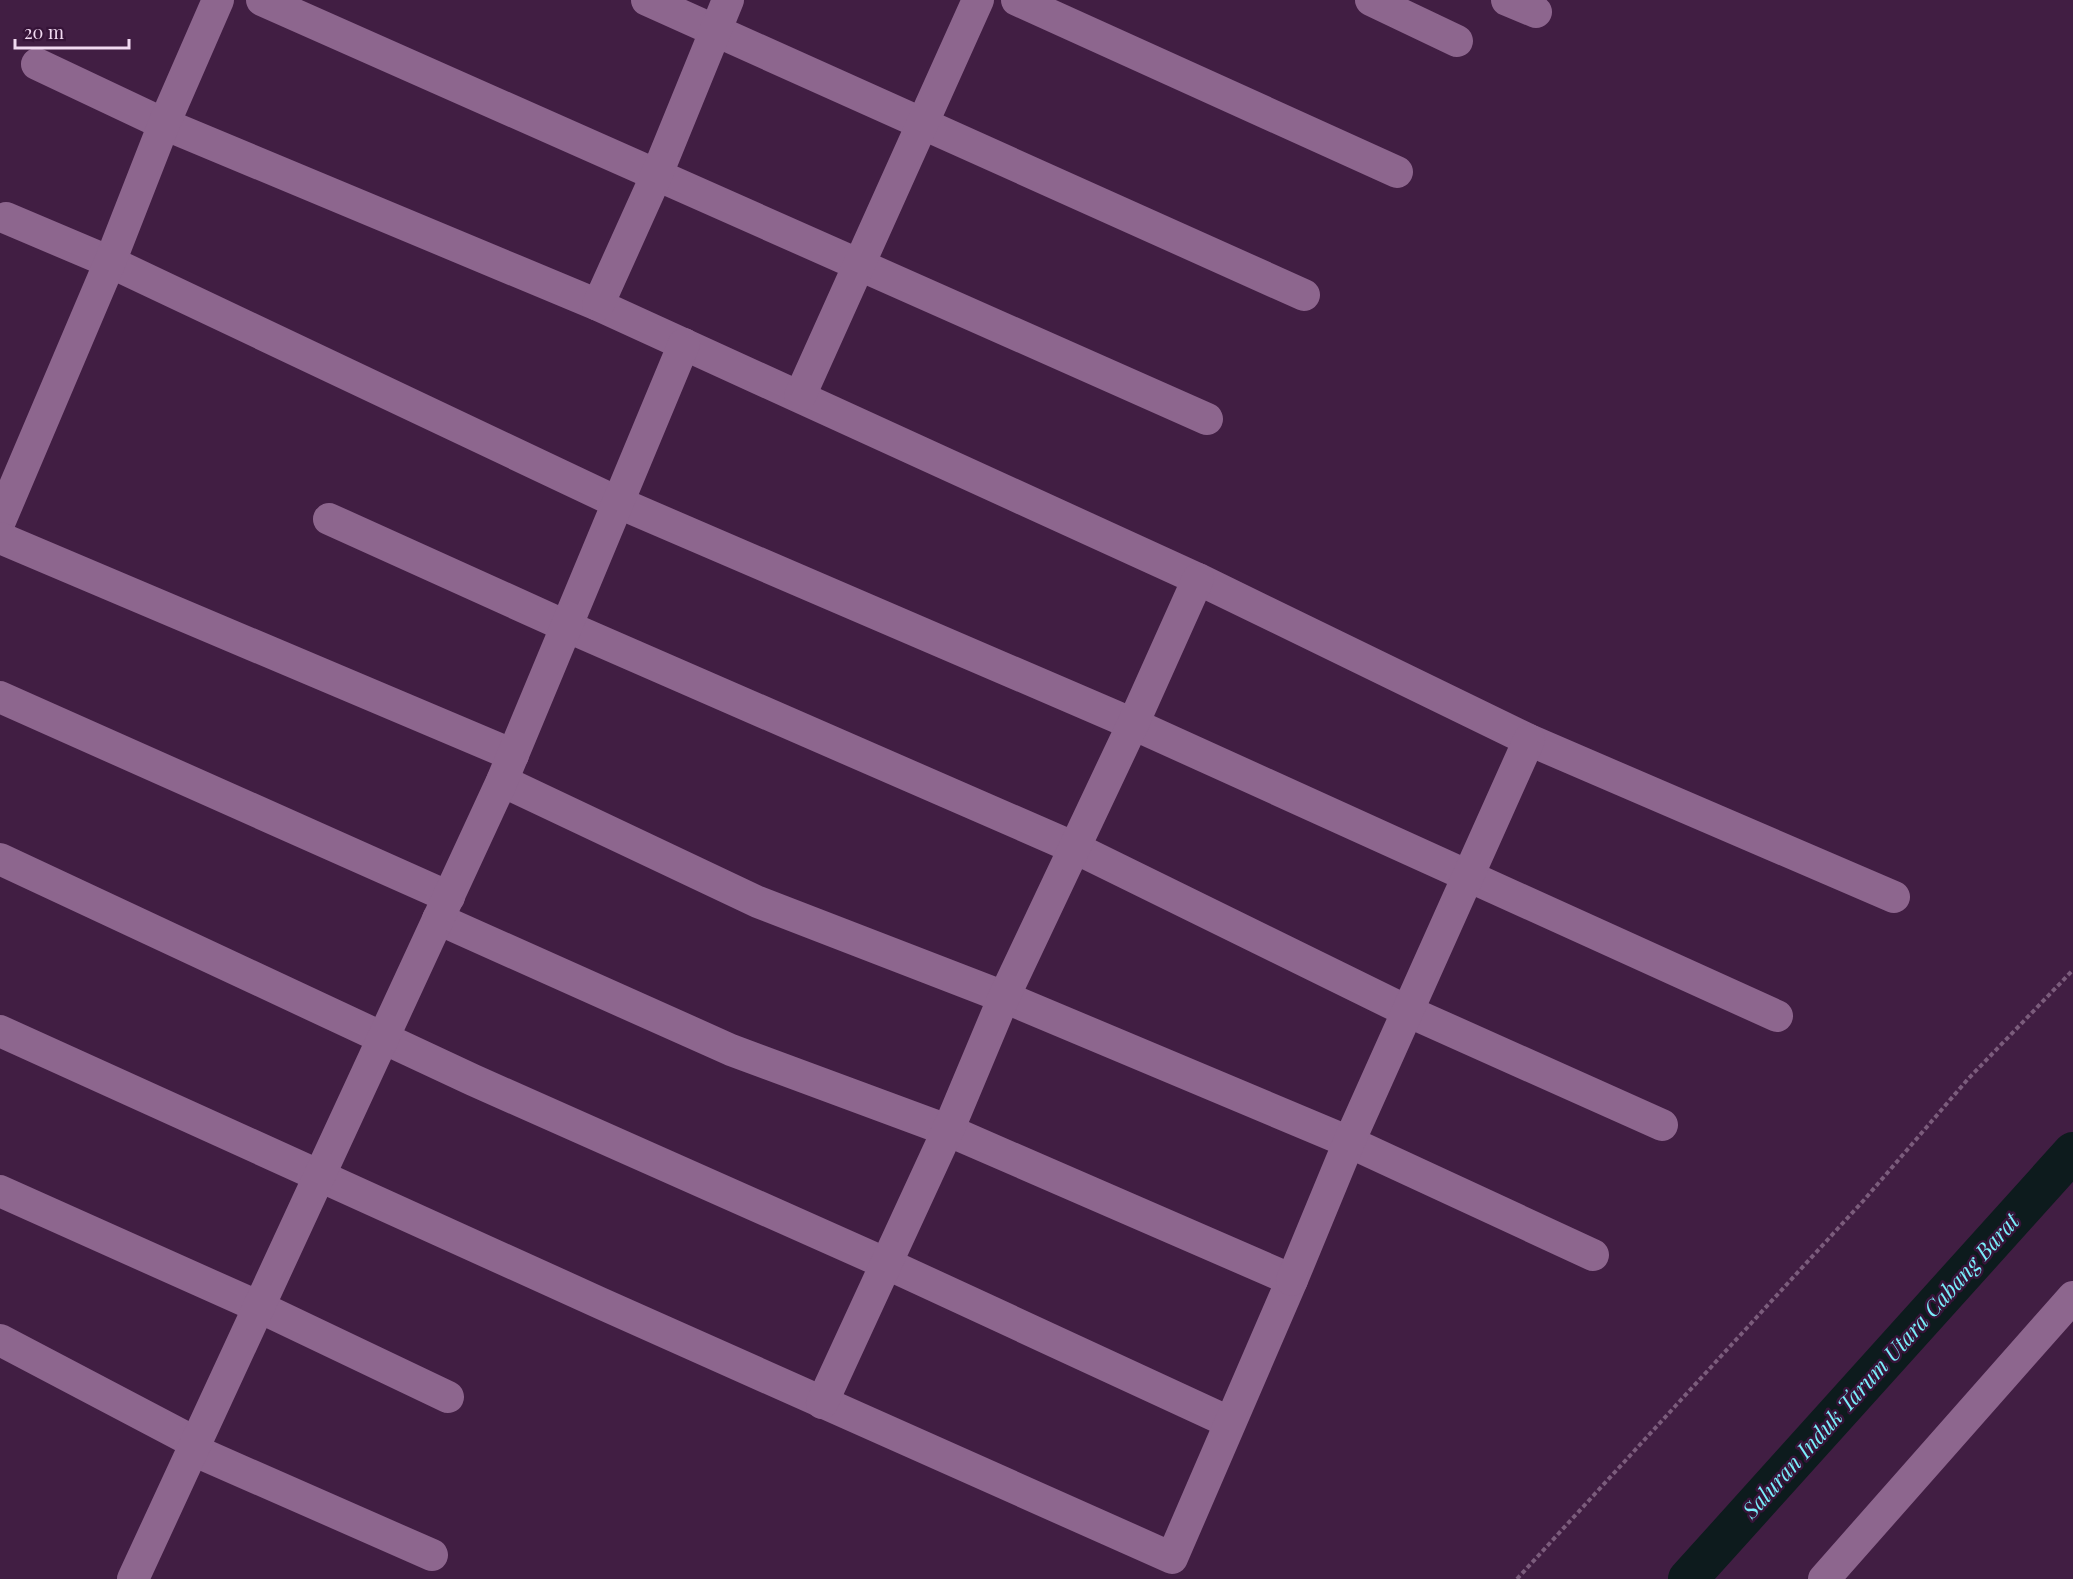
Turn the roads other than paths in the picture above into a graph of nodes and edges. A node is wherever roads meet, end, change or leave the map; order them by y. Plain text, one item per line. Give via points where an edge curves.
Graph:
1 (218, 0) edge
2 (262, 0) edge
3 (646, 0) edge
4 (728, 0) edge
5 (978, 0) edge
6 (1017, 0) edge
7 (1371, 0) edge
8 (1507, 0) edge
9 (1536, 12) dead end
10 (714, 29) junction
11 (1457, 41) dead end
12 (37, 64) dead end
13 (923, 123) junction
14 (164, 124) junction
15 (1397, 172) dead end
16 (657, 174) junction
17 (6, 218) dead end
18 (110, 262) junction
19 (860, 264) junction
20 (1304, 295) dead end
21 (598, 305) junction
22 (684, 344) junction
23 (800, 396) junction
24 (1207, 419) dead end
25 (619, 503) junction
26 (329, 519) dead end
27 (0, 521) edge
28 (0, 538) edge
29 (1198, 579) junction
30 (568, 627) junction
31 (0, 697) edge
32 (1133, 724) junction
33 (1529, 740) junction
34 (508, 768) junction
35 (1075, 848) junction
36 (0, 860) edge
37 (1469, 876) junction
38 (1894, 897) dead end
39 (443, 908) junction
40 (1004, 998) junction
41 (1407, 1011) junction
42 (1777, 1016) dead end
43 (0, 1031) edge
44 (385, 1038) junction
45 (1662, 1125) dead end
46 (947, 1130) junction
47 (1349, 1142) junction
48 (320, 1175) junction
49 (0, 1191) edge
50 (1593, 1255) dead end
51 (885, 1263) junction
52 (1292, 1280) junction
53 (2073, 1297) edge
54 (259, 1307) junction
55 (0, 1340) edge
56 (448, 1397) dead end
57 (822, 1403) junction
58 (1229, 1422) junction
59 (194, 1447) junction
60 (432, 1555) dead end
61 (133, 1579) edge
62 (1824, 1579) edge

1 - 14 street
2 - 16 street
3 - 10 street
4 - 10 street
5 - 13 street
6 - 15 street
7 - 11 street
8 - 9 street
10 - 13 street
10 - 16 street
12 - 14 street
13 - 19 street
13 - 20 street
14 - 18 street
14 - 21 street
16 - 19 street
16 - 21 street
17 - 18 street
18 - 25 street
18 - 27 street
19 - 23 street
19 - 24 street
21 - 22 street
22 - 23 street
22 - 25 street
23 - 29 street
25 - 30 street
25 - 32 street
26 - 30 street
28 - 34 street
29 - 32 street
29 - 33 street
30 - 34 street
30 - 35 street
31 - 39 street
32 - 35 street
32 - 37 street
33 - 37 street
33 - 38 street
34 - 39 street
34 - 40 street via 759,902
35 - 40 street
35 - 41 street
36 - 44 street
37 - 41 street
37 - 42 street
39 - 44 street
39 - 46 street via 731,1050
40 - 46 street
40 - 47 street
41 - 45 street
41 - 47 street
43 - 48 street
44 - 48 street
44 - 51 street
46 - 51 street
46 - 52 street
47 - 50 street
47 - 52 street
48 - 54 street
48 - 57 street
49 - 54 street
51 - 57 street
51 - 58 street
52 - 58 street
53 - 62 street
54 - 56 street
54 - 59 street
55 - 59 street
57 - 58 street via 1172,1558
59 - 60 street
59 - 61 street

